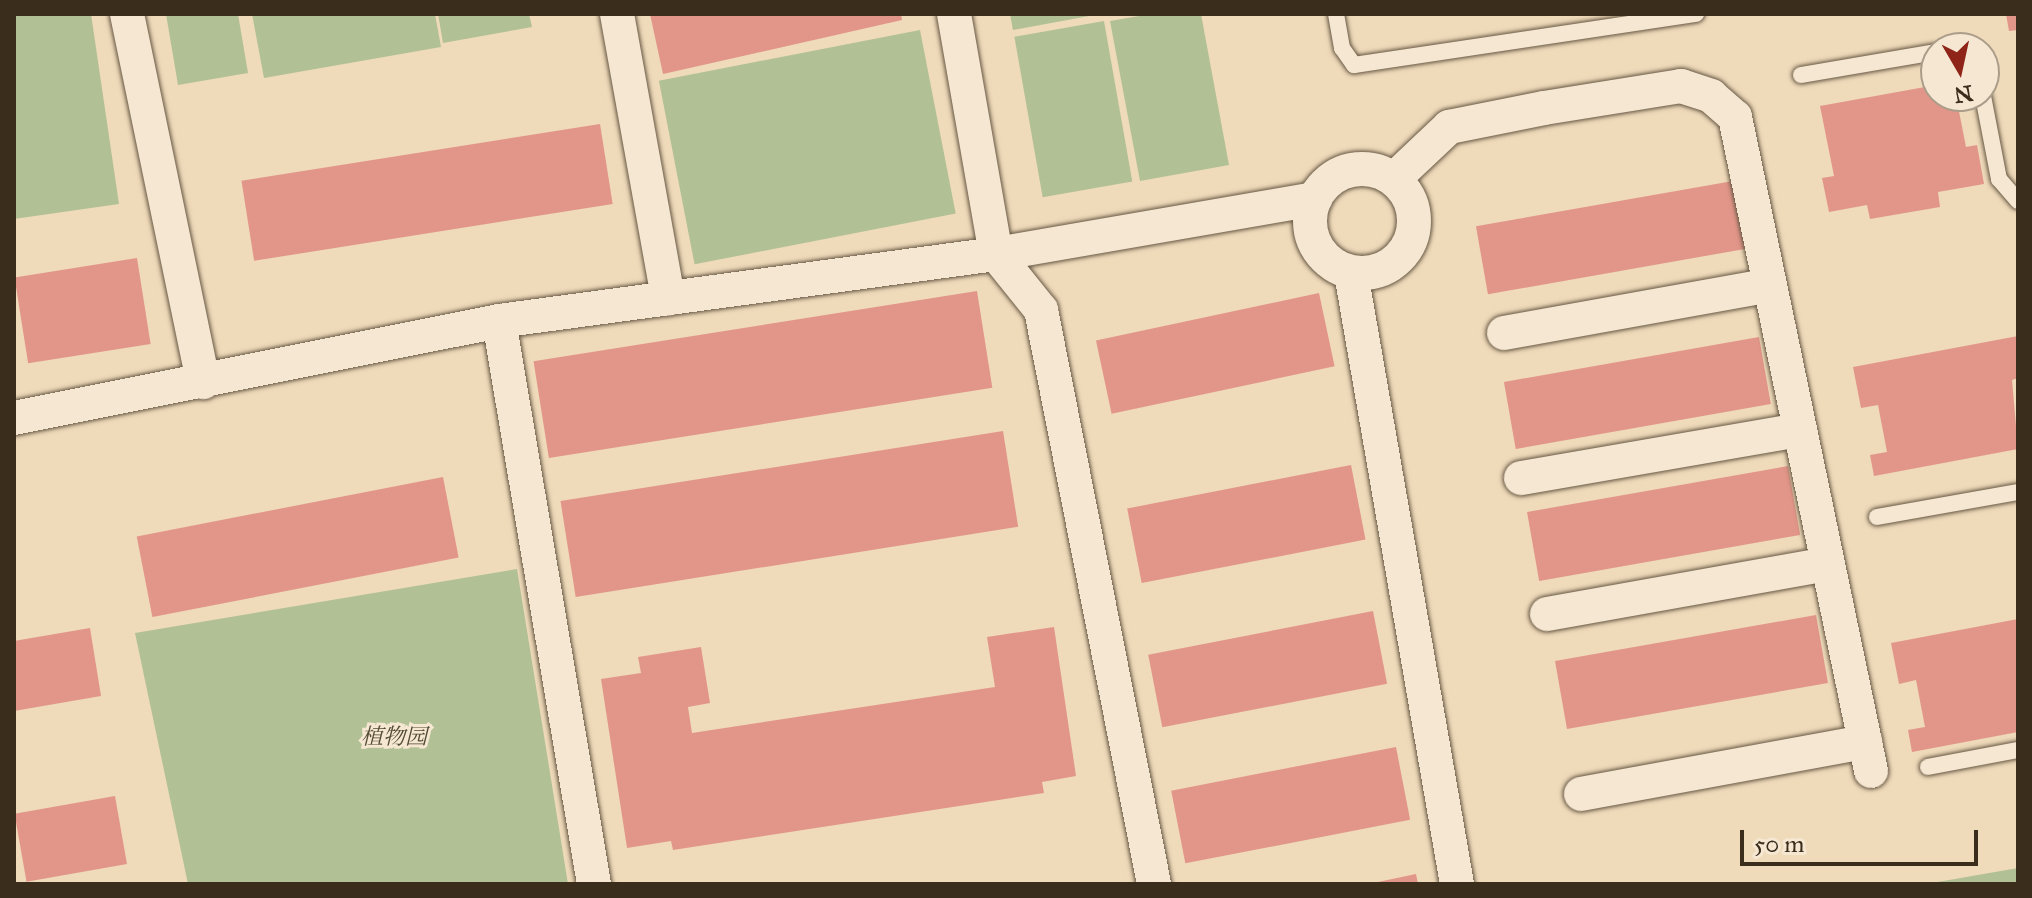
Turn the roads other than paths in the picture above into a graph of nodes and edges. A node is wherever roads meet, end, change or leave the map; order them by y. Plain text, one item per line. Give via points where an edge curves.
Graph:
1 (127, 14) edge
2 (617, 14) edge
3 (954, 14) edge
4 (1336, 14) edge
5 (1696, 14) edge
6 (1920, 55) edge
7 (1801, 75) dead end
8 (1986, 112) edge
9 (1394, 179) junction
10 (1315, 199) junction
11 (2018, 201) edge
12 (996, 254) junction
13 (1351, 273) junction
14 (1770, 285) junction
15 (668, 298) junction
16 (499, 321) junction
17 (1504, 333) dead end
18 (203, 382) junction
19 (14, 418) edge
20 (1800, 430) junction
21 (1521, 478) dead end
22 (2018, 492) edge
23 (1877, 517) dead end
24 (1828, 564) junction
25 (1547, 614) dead end
26 (2018, 750) edge
27 (1928, 767) dead end
28 (1581, 794) dead end
29 (594, 884) edge
30 (1154, 884) edge
31 (1457, 884) edge

1 - 18 street
2 - 15 street
3 - 12 street
4 - 5 lane via 1342,48 1354,65
6 - 7 lane
8 - 11 lane via 1999,179
9 - 10 street via 1360,169 1341,173
9 - 13 street via 1413,207 1411,242 1388,267
9 - 14 street via 1449,127 1681,86 1711,96 1735,117
10 - 12 street
10 - 13 street via 1311,236 1333,266
12 - 15 street
12 - 30 street via 1041,310
13 - 31 street
14 - 17 street
14 - 20 street
15 - 16 street
16 - 18 street
16 - 29 street
18 - 19 street
20 - 21 street
20 - 24 street
22 - 23 lane
24 - 25 street
24 - 28 street via 1868,757
26 - 27 lane

